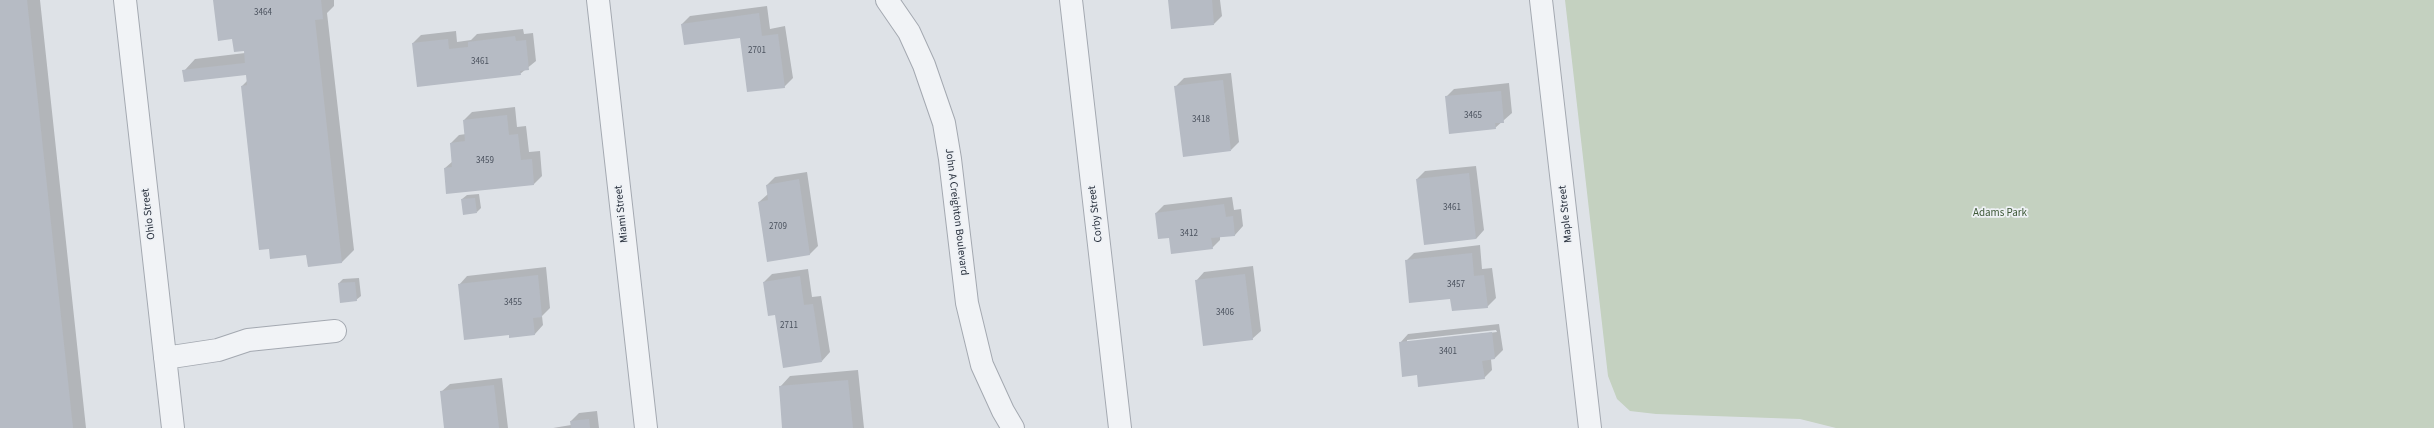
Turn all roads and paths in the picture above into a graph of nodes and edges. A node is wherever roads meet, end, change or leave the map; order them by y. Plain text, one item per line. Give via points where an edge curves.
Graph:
1 (125, 0) edge
2 (598, 0) edge
3 (887, 0) edge
4 (1071, 0) edge
5 (1541, 0) edge
6 (335, 332) dead end
7 (165, 358) junction
8 (173, 428) edge
9 (646, 428) edge
10 (1013, 428) edge
11 (1120, 428) edge
12 (1590, 428) edge

1 - 7 street, Ohio Street
2 - 9 street, Miami Street
3 - 10 street, John A Creighton Boulevard via 908,32 924,65 944,123 967,303 982,364 1002,411
4 - 11 street, Corby Street
5 - 12 street, Maple Street
6 - 7 street via 248,340 218,350
7 - 8 street, Ohio Street

